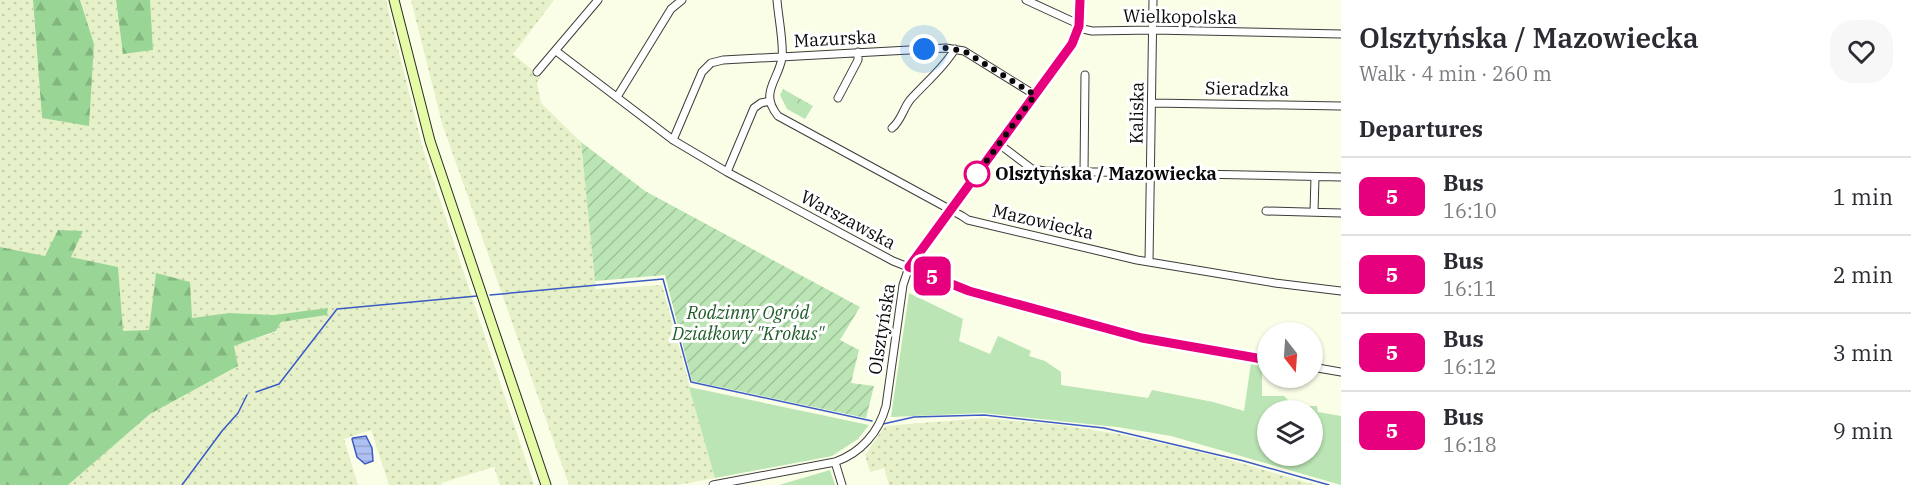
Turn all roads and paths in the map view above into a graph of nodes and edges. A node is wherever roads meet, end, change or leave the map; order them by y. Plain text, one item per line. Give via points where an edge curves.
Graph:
1 (394, 0) edge
2 (598, 0) edge
3 (682, 0) edge
4 (777, 0) edge
5 (1026, 0) edge
6 (1080, 0) edge
7 (1153, 0) edge
8 (1079, 26) junction
9 (1153, 30) junction
10 (1341, 34) edge
11 (955, 49) junction
12 (556, 51) junction
13 (858, 52) junction
14 (783, 56) junction
15 (537, 72) dead end
16 (1085, 75) dead end
17 (1035, 95) junction
18 (617, 97) junction
19 (838, 99) dead end
20 (770, 101) junction
21 (1152, 102) junction
22 (1341, 106) edge
23 (892, 128) dead end
24 (673, 140) junction
25 (999, 144) junction
26 (727, 172) junction
27 (1084, 173) junction
28 (1151, 175) junction
29 (1315, 177) junction
30 (1341, 177) edge
31 (951, 210) junction
32 (1266, 212) dead end
33 (1314, 212) junction
34 (1341, 213) edge
35 (1149, 262) junction
36 (909, 267) junction
37 (1341, 291) edge
38 (1257, 358) edge
39 (1323, 369) edge
40 (1341, 372) edge
41 (835, 462) junction
42 (546, 485) edge
43 (712, 485) edge
44 (842, 485) edge

1 - 42 main road via 430,141
2 - 12 street
3 - 18 street via 670,9
4 - 14 street
5 - 8 street, Wielkopolska
6 - 8 street, Olsztyńska
7 - 9 street, Kaliska
8 - 9 street, Wielkopolska via 1092,31
8 - 17 street, Olsztyńska via 1072,44
9 - 10 street, Wielkopolska
9 - 21 street, Kaliska
11 - 13 street, Mazurska
11 - 17 street, Mazurska
11 - 23 street
12 - 15 street
12 - 18 street, Warszawska
13 - 14 street, Mazurska
13 - 19 street via 858,60
14 - 20 street via 769,93
14 - 24 street, Mazurska via 711,63 702,72
16 - 27 street
17 - 25 street, Olsztyńska
18 - 24 street, Warszawska
20 - 26 street via 754,108
20 - 31 street, Mazowiecka via 778,116
21 - 22 street, Sieradzka
21 - 28 street, Kaliska
24 - 26 street, Warszawska
25 - 27 street via 1032,169
25 - 31 street, Olsztyńska
26 - 36 street, Warszawska
27 - 28 street
28 - 29 street
28 - 35 street, Kaliska
29 - 30 street
29 - 33 street
31 - 35 street, Mazowiecka via 968,219
31 - 36 street, Olsztyńska
32 - 33 street
33 - 34 street
35 - 37 street, Mazowiecka
36 - 38 street, Warszawska via 969,291 1142,338
36 - 41 street, Olsztyńska via 884,414 868,440
39 - 40 street
41 - 43 street, Olsztyńska
41 - 44 street

